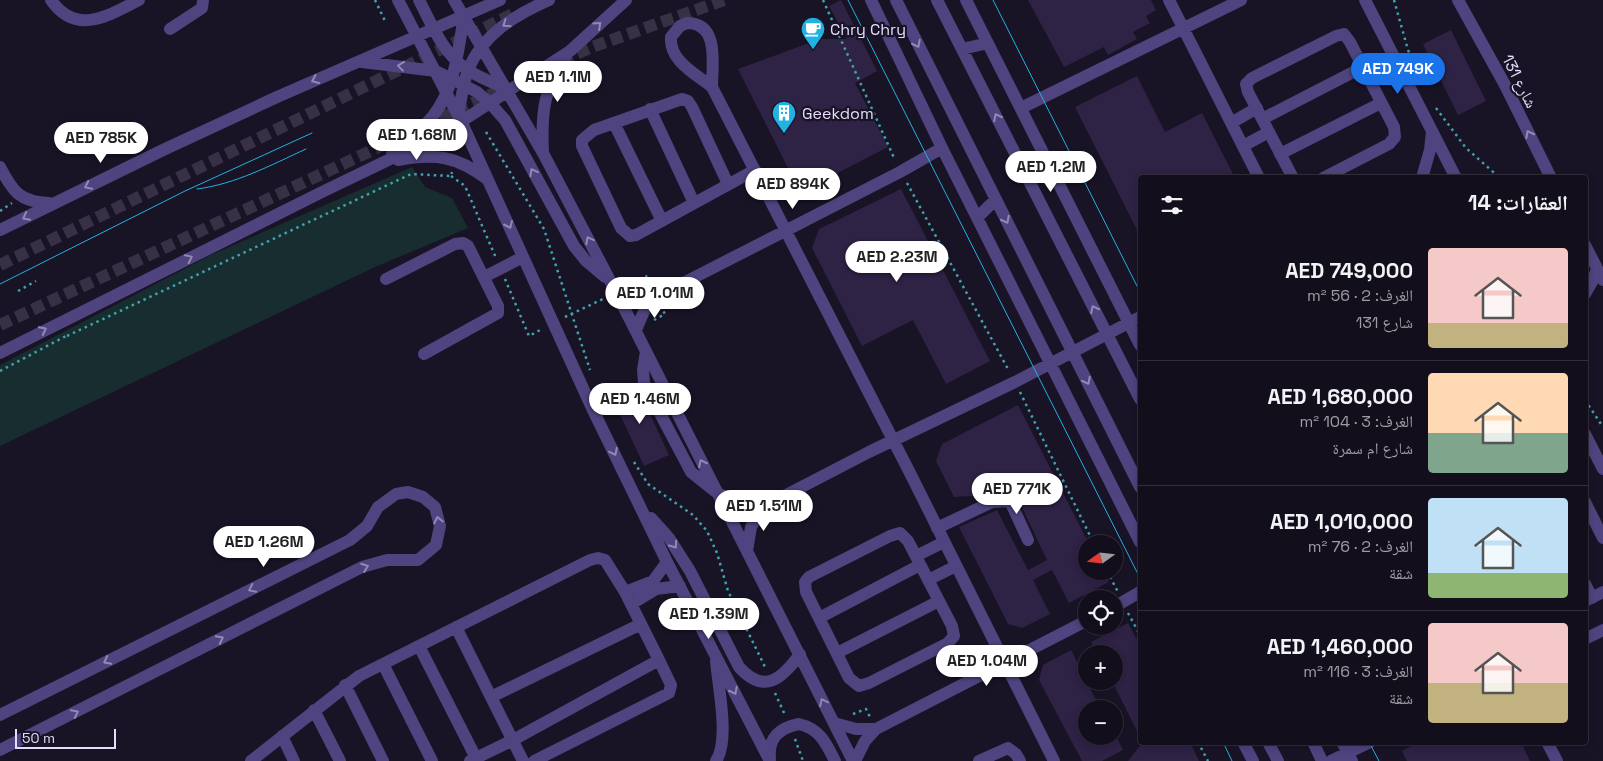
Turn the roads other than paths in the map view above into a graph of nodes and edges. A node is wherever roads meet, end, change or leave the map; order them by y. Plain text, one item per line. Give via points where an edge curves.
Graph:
1 (51, 0) edge
2 (139, 0) edge
3 (203, 0) edge
4 (398, 0) edge
5 (419, 0) edge
6 (454, 0) edge
7 (500, 0) edge
8 (549, 0) edge
9 (626, 0) edge
10 (871, 0) edge
11 (896, 0) edge
12 (937, 0) edge
13 (966, 0) edge
14 (1169, 0) edge
15 (1241, 0) edge
16 (1365, 0) edge
17 (1458, 3) edge
18 (464, 16) junction
19 (1184, 29) junction
20 (170, 30) dead end
21 (434, 30) junction
22 (417, 37) junction
23 (988, 43) junction
24 (482, 47) junction
25 (962, 49) junction
26 (570, 51) junction
27 (360, 62) junction
28 (457, 62) junction
29 (1363, 67) junction
30 (468, 70) junction
31 (436, 71) junction
32 (452, 78) junction
33 (464, 85) junction
34 (712, 87) junction
35 (508, 90) junction
36 (446, 91) junction
37 (489, 102) junction
38 (1381, 103) junction
39 (1021, 108) junction
40 (650, 109) junction
41 (1260, 114) junction
42 (460, 119) junction
43 (1231, 122) junction
44 (614, 123) junction
45 (1269, 132) junction
46 (1432, 132) junction
47 (1243, 146) junction
48 (942, 148) junction
49 (543, 153) junction
50 (1280, 154) junction
51 (381, 163) junction
52 (0, 167) edge
53 (755, 170) junction
54 (1258, 175) edge
55 (1291, 175) edge
56 (1329, 175) edge
57 (1423, 175) edge
58 (1454, 175) edge
59 (1550, 175) edge
60 (489, 181) junction
61 (728, 184) junction
62 (996, 199) junction
63 (694, 203) junction
64 (52, 204) junction
65 (977, 218) junction
66 (662, 221) junction
67 (0, 230) edge
68 (785, 230) junction
69 (1588, 251) edge
70 (523, 257) junction
71 (1597, 269) junction
72 (484, 277) junction
73 (386, 279) dead end
74 (1603, 280) edge
75 (613, 287) junction
76 (1588, 289) edge
77 (656, 297) junction
78 (1134, 320) edge
79 (636, 330) junction
80 (1106, 333) junction
81 (1138, 337) edge
82 (0, 353) edge
83 (1072, 353) junction
84 (424, 354) dead end
85 (1051, 363) junction
86 (1138, 395) edge
87 (1588, 440) edge
88 (894, 441) junction
89 (1603, 469) edge
90 (1138, 484) edge
91 (716, 492) junction
92 (763, 507) junction
93 (1588, 508) edge
94 (642, 509) junction
95 (937, 528) junction
96 (1138, 538) edge
97 (1603, 538) edge
98 (1028, 540) dead end
99 (944, 542) junction
100 (747, 551) junction
101 (918, 560) junction
102 (668, 562) junction
103 (956, 566) junction
104 (928, 580) junction
105 (680, 586) junction
106 (625, 592) junction
107 (1138, 593) edge
108 (939, 601) junction
109 (1123, 602) edge
110 (631, 604) junction
111 (819, 618) junction
112 (641, 624) junction
113 (1078, 625) edge
114 (456, 628) junction
115 (1603, 630) edge
116 (1588, 638) edge
117 (419, 646) junction
118 (837, 653) junction
119 (716, 654) junction
120 (800, 654) junction
121 (659, 660) junction
122 (383, 664) junction
123 (1004, 664) junction
124 (345, 686) junction
125 (492, 697) junction
126 (314, 710) junction
127 (0, 715) edge
128 (834, 723) junction
129 (876, 729) junction
130 (282, 736) junction
131 (513, 740) junction
132 (1245, 745) edge
133 (1270, 745) edge
134 (1314, 745) edge
135 (1363, 745) edge
136 (1549, 745) edge
137 (0, 750) edge
138 (1347, 752) edge
139 (1052, 758) edge
140 (473, 759) edge
141 (251, 761) edge
142 (294, 761) edge
143 (340, 761) edge
144 (383, 761) edge
145 (432, 761) edge
146 (523, 761) edge
147 (534, 761) edge
148 (716, 761) edge
149 (770, 761) edge
150 (835, 761) edge
151 (854, 761) edge
152 (979, 761) edge
153 (1020, 761) edge
154 (1039, 761) edge
155 (1253, 761) edge
156 (1278, 761) edge
157 (1322, 761) edge
158 (1331, 761) edge
159 (1557, 761) edge

1 - 2 street via 63,14 86,21 116,12
3 - 20 street via 198,12
4 - 22 street
5 - 21 street
6 - 18 street
7 - 18 street
8 -> 24 street via 504,24
26 -> 9 street
10 - 48 street
11 -> 62 street
12 - 25 street
13 - 23 street
14 - 19 street
15 - 19 street
16 - 46 street
59 -> 17 street, شارع 131 via 1501,77
18 - 21 street
18 - 24 street
18 - 28 street
19 - 39 street
19 - 43 street
21 - 22 street
21 - 28 street
22 - 27 street
22 - 31 street
23 - 25 street
23 - 39 street
24 - 30 street
24 - 35 street
80 -> 25 street
26 - 35 street
26 - 49 street via 548,89 544,103
31 -> 27 street
27 -> 64 street via 277,97
28 - 30 street
28 - 32 street
29 - 38 street
29 - 41 street
29 - 41 street via 1348,37 1344,34 1336,36 1248,81 1247,88
30 - 33 street
30 - 35 street
31 - 32 street
31 - 36 street
32 - 33 street
32 - 36 street
33 - 37 street
33 - 42 street
34 - 34 street via 713,50 706,31 694,23 680,26 671,37 673,51 682,63
34 - 53 street
35 - 37 street
35 - 49 street
36 - 42 street
36 - 51 street via 432,117
37 - 42 street
75 -> 37 street via 574,246 505,120
38 - 50 street
38 - 56 street via 1395,132 1392,142
39 - 78 street
40 - 44 street
40 - 61 street via 682,99 688,101
40 - 63 street
41 - 43 street
41 - 45 street
42 - 51 street
42 - 60 street
43 - 47 street
44 - 66 street
44 - 66 street via 594,130 582,140 582,146 621,228 630,236 636,235
45 - 47 street
45 - 50 street
46 - 57 street
46 - 58 street
47 - 54 street
48 - 65 street
48 - 68 street
75 -> 49 street
50 - 55 street
51 - 60 street via 429,156 456,160
82 -> 51 street
52 - 64 street via 9,183 25,199
53 - 61 street
53 - 68 street
60 -> 70 street
61 - 63 street
62 - 65 street
62 -> 83 street
63 - 66 street
64 -> 67 street
65 - 85 street
68 - 77 street
68 - 88 street
69 - 71 street
70 - 72 street
70 -> 94 street
71 - 74 street
71 - 76 street
72 - 73 street via 468,246 463,243
72 - 84 street via 498,306 498,313
75 - 77 street via 641,298
75 - 79 street
77 - 79 street via 646,308
78 - 80 street
78 - 81 street
91 -> 79 street
80 - 83 street
80 - 86 street
83 - 85 street
83 -> 90 street
85 - 88 street
85 - 96 street
87 - 89 street
88 - 92 street
88 - 95 street
91 - 92 street via 734,501
91 - 100 street
92 - 100 street via 751,527
93 - 97 street
94 - 102 street
94 -> 120 street via 680,554 746,675 756,680 778,680
95 - 98 street via 992,502 1010,501
95 - 99 street
99 - 101 street
99 - 103 street
100 - 120 street
101 - 104 street
101 - 111 street
101 - 111 street via 900,533 809,577 805,588
102 - 105 street
102 - 106 street via 653,581
103 - 104 street
103 - 123 street
104 - 108 street
105 - 110 street via 656,589
105 - 119 street
106 - 110 street
106 - 114 street via 605,560 598,558
107 - 109 street
108 - 118 street
108 - 118 street via 952,626 954,636 951,641 887,674 859,686 850,678
110 - 112 street
111 - 118 street
112 - 121 street
112 - 125 street
113 - 123 street
114 - 117 street
114 - 125 street
115 - 116 street
117 - 122 street
117 - 140 street
119 - 148 street via 722,734
119 -> 149 street
128 -> 120 street
121 - 131 street
121 - 147 street via 671,685 669,693
122 - 124 street
122 - 145 street
123 - 129 street
123 - 139 street
124 - 126 street
124 - 144 street
125 - 131 street
126 - 130 street
126 - 143 street
137 -> 127 street via 362,567 387,560 418,560 436,545 440,526 435,507 423,497 408,492 396,494 378,507 367,526 350,540
128 - 129 street via 856,729
128 - 151 street
129 - 151 street via 865,740
130 - 141 street
130 - 142 street
131 - 140 street
131 - 146 street
132 - 155 street
133 - 156 street
134 - 157 street
135 - 138 street
136 - 159 street
138 - 158 street
139 - 154 street
149 - 150 street via 772,738 780,731 799,724 817,731
152 - 153 street via 1008,748

